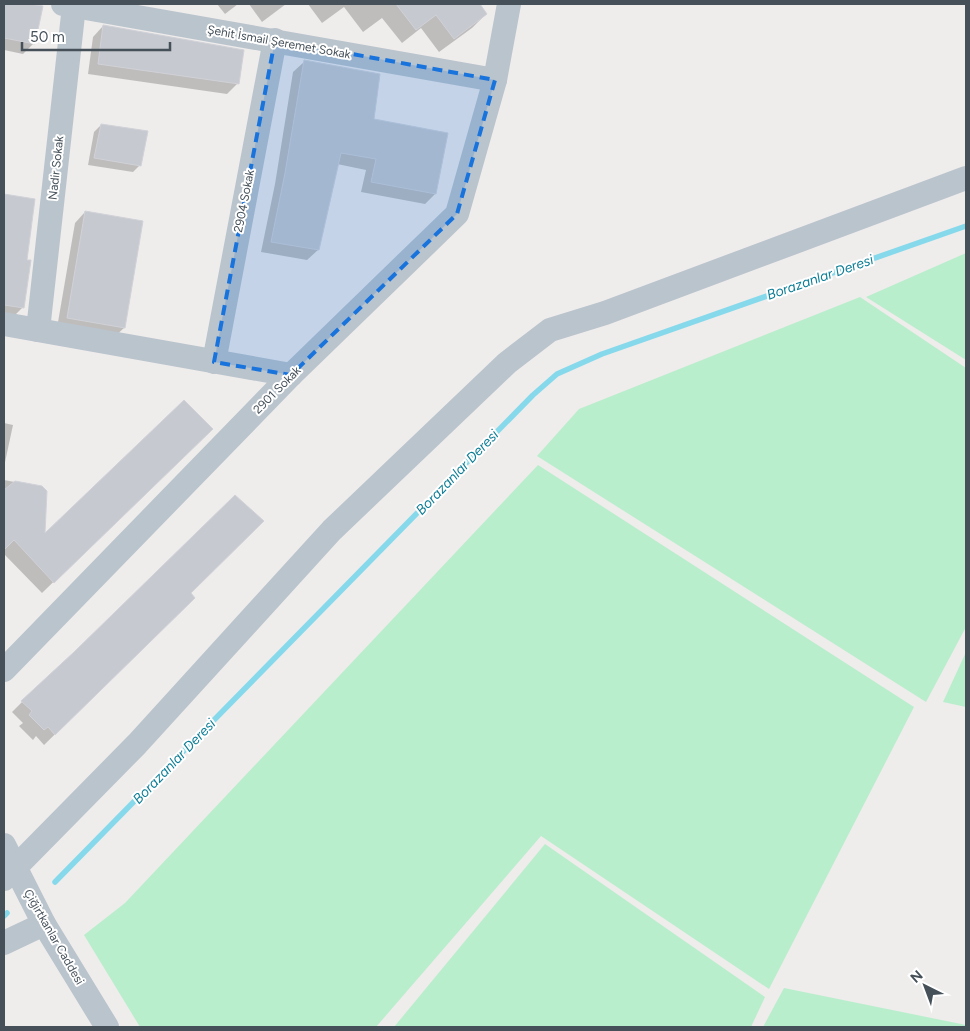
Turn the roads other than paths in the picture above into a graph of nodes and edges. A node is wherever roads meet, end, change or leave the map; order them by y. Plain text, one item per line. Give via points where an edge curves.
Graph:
1 (509, 4) edge
2 (68, 5) edge
3 (128, 10) edge
4 (275, 40) junction
5 (495, 80) junction
6 (966, 178) edge
7 (4, 324) edge
8 (38, 330) junction
9 (214, 362) junction
10 (291, 375) junction
11 (4, 670) edge
12 (4, 845) edge
13 (10, 874) edge
14 (44, 924) junction
15 (4, 943) edge
16 (107, 1027) edge

1 - 5 street, 2901 Sokak
2 - 3 street, Şehit İsmail Şeremet Sokak
2 - 8 street, Nadir Sokak
3 - 4 street, Şehit İsmail Şeremet Sokak
4 - 5 street, Şehit İsmail Şeremet Sokak
4 - 9 street, 2904 Sokak
5 - 10 street, 2901 Sokak via 457,214
6 - 13 street via 605,313 550,330 507,363 332,530 137,744
7 - 8 street
8 - 9 street
9 - 10 street
10 - 11 street, 2901 Sokak
12 - 13 street, Çiğirtkanlar Caddesi
13 - 14 street, Çiğirtkanlar Caddesi
14 - 15 street
14 - 16 street, Çiğirtkanlar Caddesi

